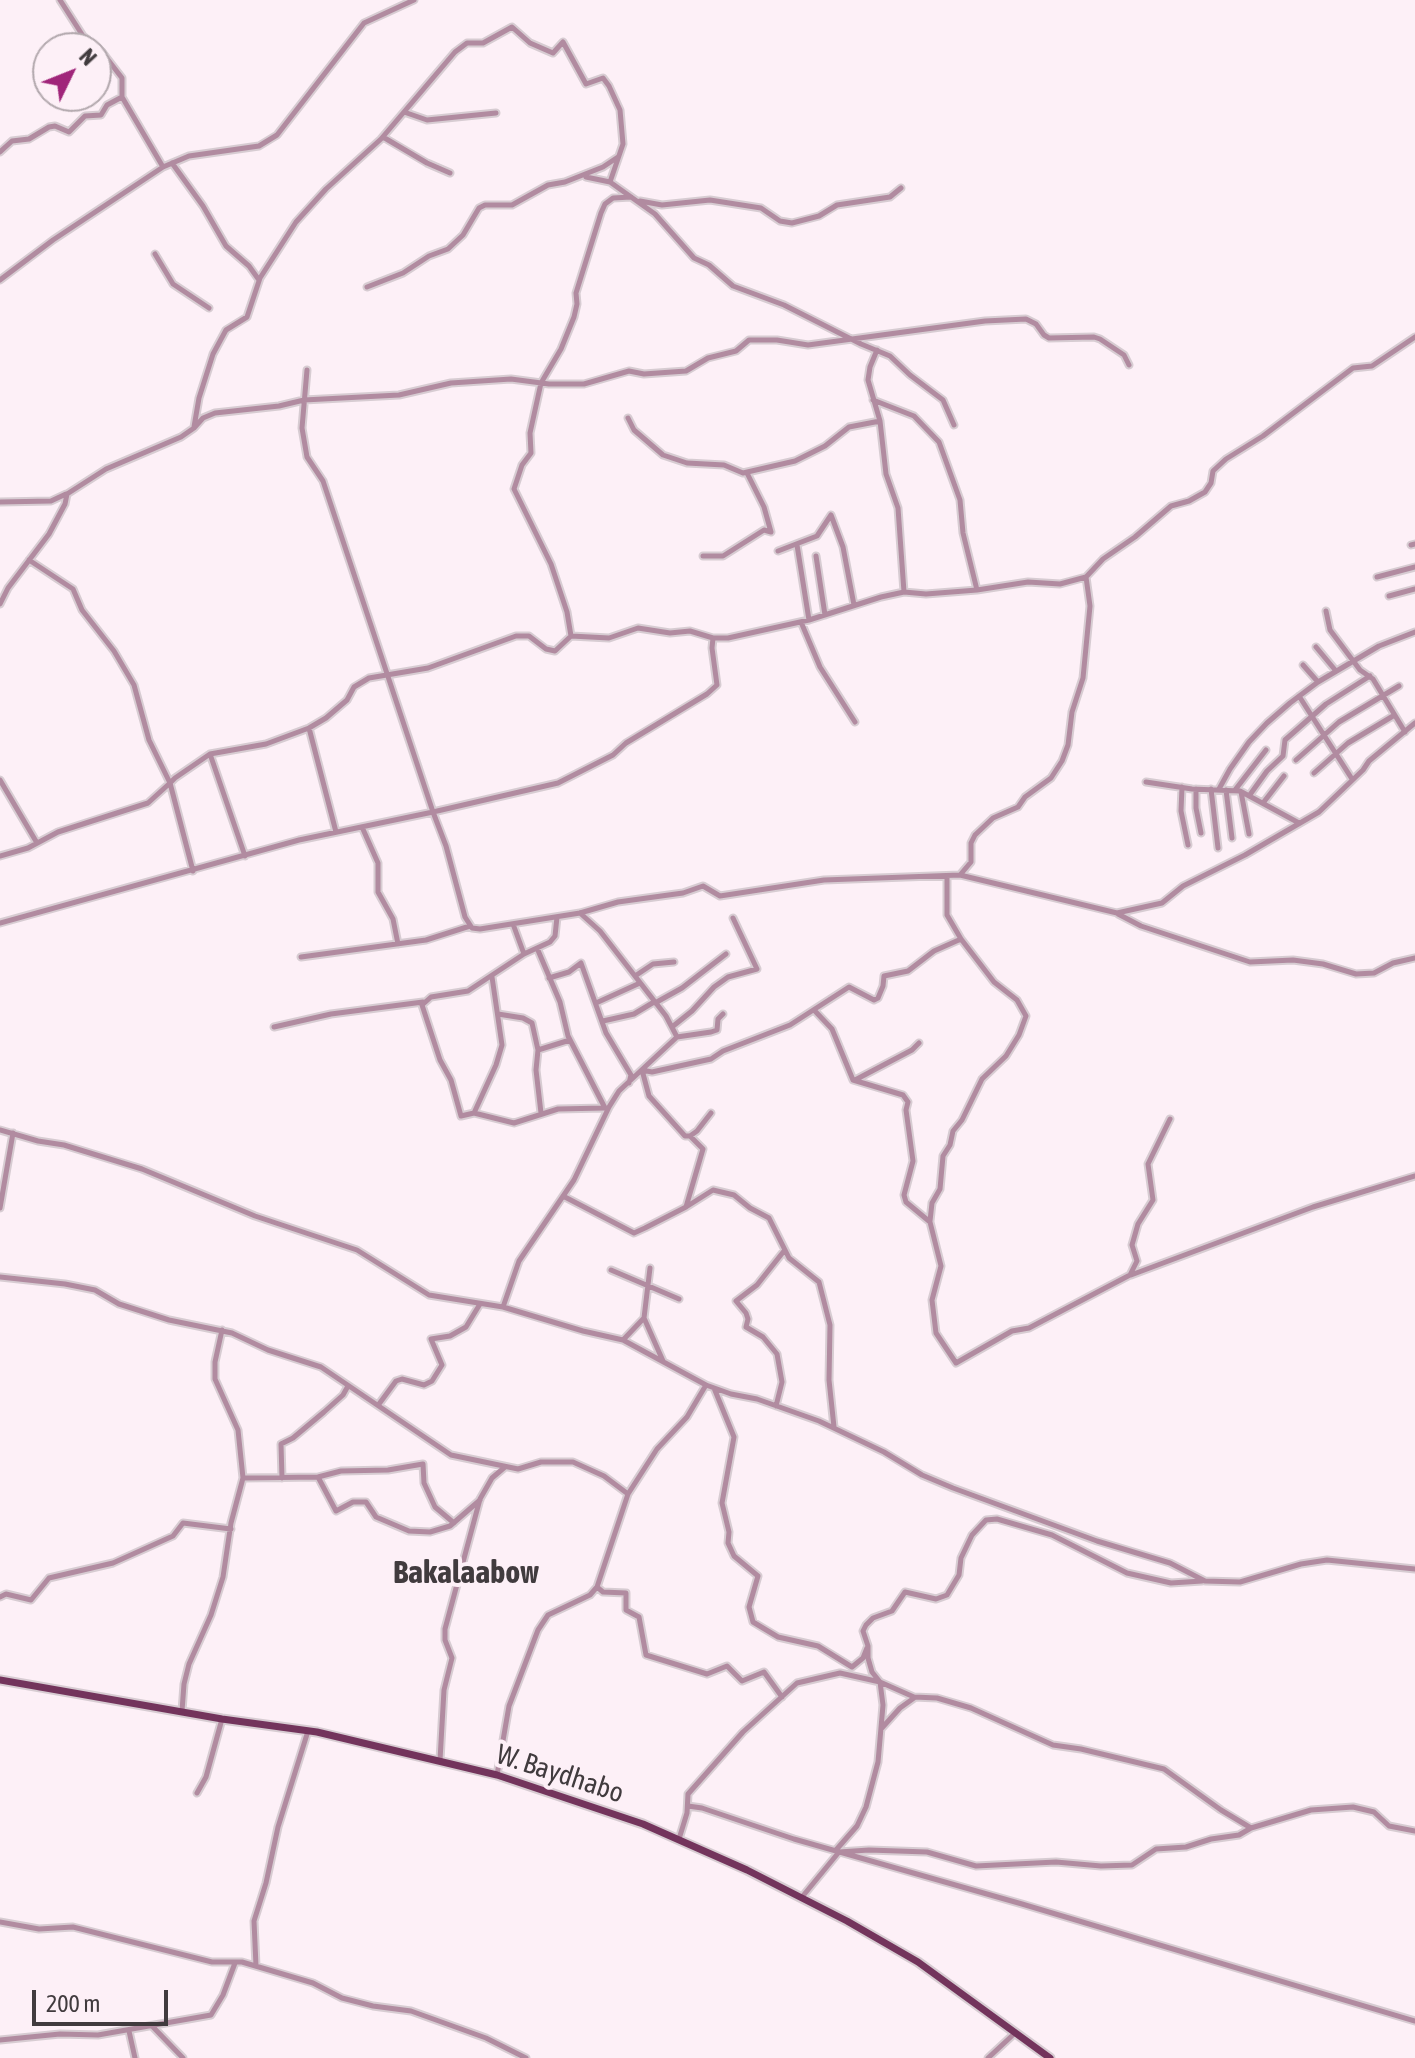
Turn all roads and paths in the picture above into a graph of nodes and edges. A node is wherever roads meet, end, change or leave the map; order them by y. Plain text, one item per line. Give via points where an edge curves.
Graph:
1 (414, 0) edge
2 (63, 2) edge
3 (122, 97) junction
4 (404, 112) junction
5 (496, 113) dead end
6 (383, 137) junction
7 (0, 152) edge
8 (618, 156) junction
9 (172, 163) junction
10 (163, 167) junction
11 (450, 173) dead end
12 (581, 177) junction
13 (610, 182) junction
14 (901, 188) dead end
15 (633, 198) junction
16 (155, 254) dead end
17 (0, 280) edge
18 (259, 280) junction
19 (367, 287) dead end
20 (209, 308) dead end
21 (1415, 337) edge
22 (849, 338) junction
23 (877, 350) junction
24 (1129, 365) dead end
25 (307, 370) dead end
26 (541, 383) junction
27 (304, 400) junction
28 (873, 400) junction
29 (628, 418) dead end
30 (880, 421) junction
31 (954, 425) dead end
32 (194, 428) junction
33 (747, 473) junction
34 (67, 494) junction
35 (0, 502) edge
36 (797, 545) junction
37 (778, 551) dead end
38 (703, 556) dead end
39 (816, 556) dead end
40 (29, 560) junction
41 (1415, 567) edge
42 (1086, 577) junction
43 (1377, 577) dead end
44 (1415, 589) edge
45 (977, 590) junction
46 (904, 592) junction
47 (1389, 596) dead end
48 (0, 604) edge
49 (854, 605) junction
50 (1326, 611) dead end
51 (825, 615) junction
52 (809, 620) junction
53 (801, 622) junction
54 (1415, 632) edge
55 (571, 636) junction
56 (713, 638) junction
57 (1316, 647) dead end
58 (1353, 660) junction
59 (1303, 665) dead end
60 (1336, 671) junction
61 (387, 673) junction
62 (1370, 676) junction
63 (1318, 682) junction
64 (1399, 686) dead end
65 (1299, 696) junction
66 (1382, 697) junction
67 (1311, 716) junction
68 (1393, 716) junction
69 (855, 722) dead end
70 (1415, 723) edge
71 (309, 728) junction
72 (1405, 732) junction
73 (1323, 735) junction
74 (1266, 750) dead end
75 (210, 754) junction
76 (1335, 754) junction
77 (1296, 760) dead end
78 (1314, 773) dead end
79 (1284, 776) dead end
80 (1352, 779) junction
81 (0, 780) edge
82 (1146, 782) dead end
83 (170, 783) junction
84 (1182, 787) junction
85 (1196, 789) junction
86 (1211, 789) junction
87 (1222, 790) junction
88 (1238, 791) junction
89 (1249, 796) junction
90 (1263, 803) junction
91 (433, 812) junction
92 (1299, 823) junction
93 (362, 827) junction
94 (336, 832) junction
95 (1201, 833) dead end
96 (1249, 834) dead end
97 (1232, 838) dead end
98 (37, 843) junction
99 (1188, 845) dead end
100 (1218, 848) dead end
101 (0, 856) edge
102 (245, 856) junction
103 (193, 871) junction
104 (960, 875) junction
105 (947, 877) junction
106 (580, 913) junction
107 (1117, 913) junction
108 (557, 917) junction
109 (733, 918) dead end
110 (0, 923) edge
111 (513, 924) junction
112 (470, 926) junction
113 (961, 939) junction
114 (398, 944) junction
115 (537, 948) junction
116 (524, 954) junction
117 (726, 954) dead end
118 (301, 957) dead end
119 (1415, 958) edge
120 (674, 962) dead end
121 (635, 976) junction
122 (492, 977) junction
123 (549, 978) junction
124 (640, 983) junction
125 (423, 1002) junction
126 (655, 1002) junction
127 (596, 1003) junction
128 (814, 1010) junction
129 (498, 1014) junction
130 (723, 1014) dead end
131 (603, 1021) junction
132 (274, 1027) dead end
133 (672, 1027) junction
134 (677, 1037) junction
135 (570, 1040) junction
136 (919, 1043) dead end
137 (538, 1050) junction
138 (642, 1070) junction
139 (854, 1081) junction
140 (628, 1083) junction
141 (606, 1107) junction
142 (474, 1113) junction
143 (541, 1113) junction
144 (711, 1113) dead end
145 (1170, 1119) dead end
146 (0, 1130) edge
147 (13, 1133) junction
148 (690, 1136) junction
149 (1415, 1176) edge
150 (563, 1196) junction
151 (686, 1207) junction
152 (0, 1208) edge
153 (930, 1222) junction
154 (784, 1251) junction
155 (650, 1268) dead end
156 (611, 1270) dead end
157 (1130, 1275) junction
158 (0, 1277) edge
159 (648, 1286) junction
160 (679, 1299) dead end
161 (481, 1303) junction
162 (503, 1307) junction
163 (644, 1318) junction
164 (222, 1330) junction
165 (623, 1340) junction
166 (663, 1362) junction
167 (706, 1385) junction
168 (348, 1386) junction
169 (713, 1387) junction
170 (379, 1404) junction
171 (776, 1406) junction
172 (834, 1427) junction
173 (506, 1466) junction
174 (318, 1477) junction
175 (243, 1478) junction
176 (282, 1478) junction
177 (628, 1494) junction
178 (480, 1499) junction
179 (454, 1523) junction
180 (231, 1529) junction
181 (1415, 1569) edge
182 (1205, 1581) junction
183 (597, 1587) junction
184 (0, 1597) edge
185 (868, 1646) junction
186 (852, 1667) junction
187 (840, 1673) junction
188 (0, 1680) edge
189 (880, 1682) junction
190 (782, 1697) junction
191 (914, 1697) junction
192 (182, 1711) junction
193 (222, 1719) junction
194 (881, 1729) junction
195 (308, 1731) junction
196 (440, 1760) junction
197 (497, 1775) junction
198 (197, 1793) dead end
199 (688, 1806) junction
200 (1251, 1828) junction
201 (1415, 1831) edge
202 (679, 1839) junction
203 (837, 1851) junction
204 (801, 1898) junction
205 (0, 1922) edge
206 (235, 1962) junction
207 (256, 1966) junction
208 (1415, 2021) edge
209 (153, 2027) junction
210 (129, 2031) junction
211 (1016, 2032) junction
212 (0, 2040) edge
213 (135, 2058) edge
214 (183, 2058) edge
215 (526, 2058) edge
216 (988, 2058) edge
217 (1050, 2058) edge

1 - 9 street via 364,23 277,135 259,146
2 - 3 street via 83,36 122,78
3 - 7 street via 101,115 85,116 69,132 49,127 29,139 12,141
3 - 10 street
4 - 5 street via 427,120
4 - 6 street
4 - 8 street via 455,52 512,27 553,53 563,42 586,84 603,78 620,110 623,144
6 - 11 street
6 - 18 street via 296,222
8 - 12 street
8 - 13 street
9 - 10 street
9 - 18 street via 226,246
10 - 17 street
12 - 13 street
12 - 19 street via 548,185 512,205 479,208 448,249
13 - 15 street
14 - 15 street via 890,197 837,205 792,223 738,204 710,200 662,205
15 - 22 street via 655,214 694,258 733,286
15 - 26 street via 613,198 605,204 576,293 574,317
16 - 20 street via 173,284
18 - 32 street via 247,317 226,330 213,354
21 - 42 street via 1372,366 1353,368 1226,459 1213,471 1205,492 1171,506
22 - 23 street
22 - 24 street via 1026,319 1049,338 1100,339 1124,355
22 - 26 street via 808,345 749,340 736,351 686,371 629,371 584,384
23 - 28 street via 868,380
23 - 31 street via 943,400
25 - 27 street
26 - 27 street via 451,383 399,395
26 - 55 street via 531,453 514,489 551,564
27 - 32 street via 215,413
27 - 61 street via 307,457 323,481
28 - 30 street
28 - 45 street via 906,410 939,442 960,500
29 - 33 street via 663,455
30 - 33 street via 849,427 795,461
30 - 46 street via 886,474 898,508
32 - 34 street via 106,469
33 - 38 street via 771,532 764,530 723,556
34 - 35 street via 51,501
34 - 40 street via 49,534
36 - 37 street
36 - 49 street via 817,536 831,515
36 - 52 street
39 - 51 street
40 - 48 street
40 - 83 street via 73,589 82,610 114,651 134,685 149,740
41 - 43 street
42 - 45 street
42 - 104 street via 1090,606 1083,678 1062,761 1018,807 982,827 971,843 971,862
44 - 47 street
45 - 46 street
46 - 49 street
49 - 51 street
50 - 58 street via 1330,630
51 - 52 street
52 - 53 street
53 - 56 street
53 - 69 street via 820,667
54 - 58 street
55 - 56 street via 609,638 638,628
55 - 61 street via 555,651 529,636 516,636 428,668
56 - 91 street via 717,685 613,755 558,783
57 - 60 street
58 - 60 street
58 - 62 street
59 - 63 street
60 - 63 street
61 - 71 street via 354,687 347,700
61 - 91 street
62 - 66 street
62 - 67 street
63 - 65 street
64 - 66 street
65 - 67 street
65 - 87 street via 1249,742
66 - 68 street
66 - 73 street
67 - 73 street
67 - 89 street via 1285,740 1283,756
68 - 72 street
68 - 76 street
70 - 72 street
71 - 75 street via 266,744
71 - 94 street
72 - 80 street
73 - 76 street
73 - 77 street
74 - 88 street
75 - 83 street
75 - 102 street
76 - 78 street
76 - 80 street
79 - 90 street
80 - 92 street via 1319,812
81 - 98 street
82 - 84 street
83 - 98 street via 148,803
83 - 103 street
84 - 85 street
84 - 99 street
85 - 86 street
85 - 95 street
86 - 87 street
86 - 100 street
87 - 88 street
87 - 97 street
88 - 89 street
88 - 96 street
89 - 90 street
90 - 92 street
91 - 93 street
91 - 112 street
92 - 107 street via 1183,886 1162,903
93 - 94 street
93 - 114 street via 378,863 378,892 393,919
94 - 102 street
98 - 101 street
102 - 103 street
103 - 110 street
104 - 105 street
104 - 107 street
105 - 106 street via 824,880 720,896 703,886
105 - 113 street via 947,915
106 - 108 street
106 - 121 street
107 - 119 street via 1250,962 1293,960 1356,974
108 - 111 street
108 - 115 street via 553,940
109 - 133 street via 757,969 728,977
111 - 112 street
111 - 116 street
112 - 114 street via 443,937
113 - 128 street via 908,971 886,974 874,1000 849,987
113 - 153 street via 1026,1016 1006,1056 982,1079 953,1131
114 - 118 street
115 - 116 street
115 - 123 street
116 - 122 street
117 - 126 street
120 - 121 street via 653,964
121 - 124 street
122 - 125 street via 468,991
122 - 129 street
123 - 127 street via 581,963
123 - 135 street
124 - 126 street
124 - 127 street
125 - 132 street
125 - 142 street via 461,1116
126 - 131 street via 634,1014
126 - 133 street
127 - 131 street
128 - 138 street via 704,1062
128 - 139 street via 832,1029
129 - 137 street via 532,1023
129 - 142 street via 502,1045
130 - 134 street via 717,1030
131 - 140 street via 631,1075
133 - 134 street
134 - 138 street
135 - 137 street
135 - 141 street
136 - 139 street
137 - 143 street
138 - 140 street
138 - 148 street via 649,1096
139 - 153 street via 906,1097 913,1161 904,1195
140 - 141 street
141 - 143 street
141 - 150 street via 596,1138
142 - 143 street via 514,1123
144 - 148 street
145 - 157 street via 1148,1164 1153,1200 1138,1224 1132,1245 1137,1261
146 - 147 street
147 - 152 street
147 - 161 street via 142,1169 255,1216 357,1250 429,1295
148 - 151 street via 703,1149
149 - 157 street via 1313,1207
150 - 151 street via 634,1233
150 - 162 street via 519,1261
151 - 154 street via 713,1190 734,1195 769,1218
153 - 157 street via 941,1266 932,1300 936,1333 956,1363
154 - 171 street via 757,1285 736,1301 746,1313 746,1327 777,1354 782,1382
154 - 172 street via 814,1276 825,1298
155 - 159 street
156 - 159 street
158 - 164 street via 95,1290 169,1320
159 - 160 street
159 - 163 street
161 - 162 street
161 - 170 street via 466,1327 431,1339 442,1365 432,1381 396,1381
162 - 165 street
163 - 165 street
163 - 166 street
164 - 168 street via 305,1360
164 - 175 street via 215,1379 238,1430
165 - 166 street
166 - 167 street
167 - 169 street
167 - 177 street
168 - 170 street
168 - 176 street via 281,1444
169 - 171 street
169 - 186 street via 734,1437 722,1503 728,1543 734,1556 758,1576 749,1607 753,1622 778,1637 818,1646
170 - 173 street via 451,1455
171 - 172 street
172 - 182 street via 922,1475 1170,1563
173 - 177 street via 573,1462
173 - 178 street
174 - 176 street
174 - 179 street via 336,1511 366,1502 376,1517 409,1531 430,1532
174 - 179 street via 423,1464 424,1483 435,1507
175 - 176 street
175 - 180 street
177 - 183 street
178 - 179 street
178 - 196 street via 445,1629 452,1658 444,1690
180 - 184 street via 183,1523 173,1536 113,1563 49,1578 31,1600
180 - 192 street via 223,1577 189,1664
181 - 182 street via 1327,1560 1240,1582
182 - 185 street via 1171,1583 1127,1573 1052,1535 986,1520 972,1535 947,1595 936,1599 905,1592 892,1611 866,1625
183 - 190 street via 626,1593 626,1610 639,1617 646,1655 707,1674 727,1666 742,1681 764,1672
183 - 197 street via 548,1615 538,1630 509,1706
185 - 186 street
185 - 189 street via 872,1672
186 - 187 street
187 - 189 street
187 - 190 street via 797,1683
188 - 192 main road, W. Baydhabo
189 - 191 street
189 - 194 street
190 - 199 street via 713,1765 688,1794
191 - 194 street
191 - 200 street via 971,1708 1053,1745 1164,1769
192 - 193 main road, W. Baydhabo
193 - 195 main road, W. Baydhabo
193 - 198 street
194 - 203 street via 866,1807
195 - 196 main road, W. Baydhabo
195 - 207 street via 254,1921
196 - 197 main road, W. Baydhabo
197 - 202 main road, W. Baydhabo
199 - 202 street
199 - 203 street
200 - 201 street via 1311,1810 1353,1807 1374,1812 1389,1826
200 - 203 street via 1186,1847 1156,1849 1132,1865 976,1866 927,1852
202 - 204 main road, W. Baydhabo
203 - 204 street
203 - 208 street
204 - 211 main road, W. Baydhabo via 918,1962
205 - 206 street via 39,1929 73,1927 212,1962
206 - 207 street
206 - 209 street via 211,2015
207 - 215 street via 348,1999 411,2011
209 - 210 street
209 - 214 street
210 - 212 street
210 - 213 street
211 - 216 street
211 - 217 main road, W. Baydhabo

